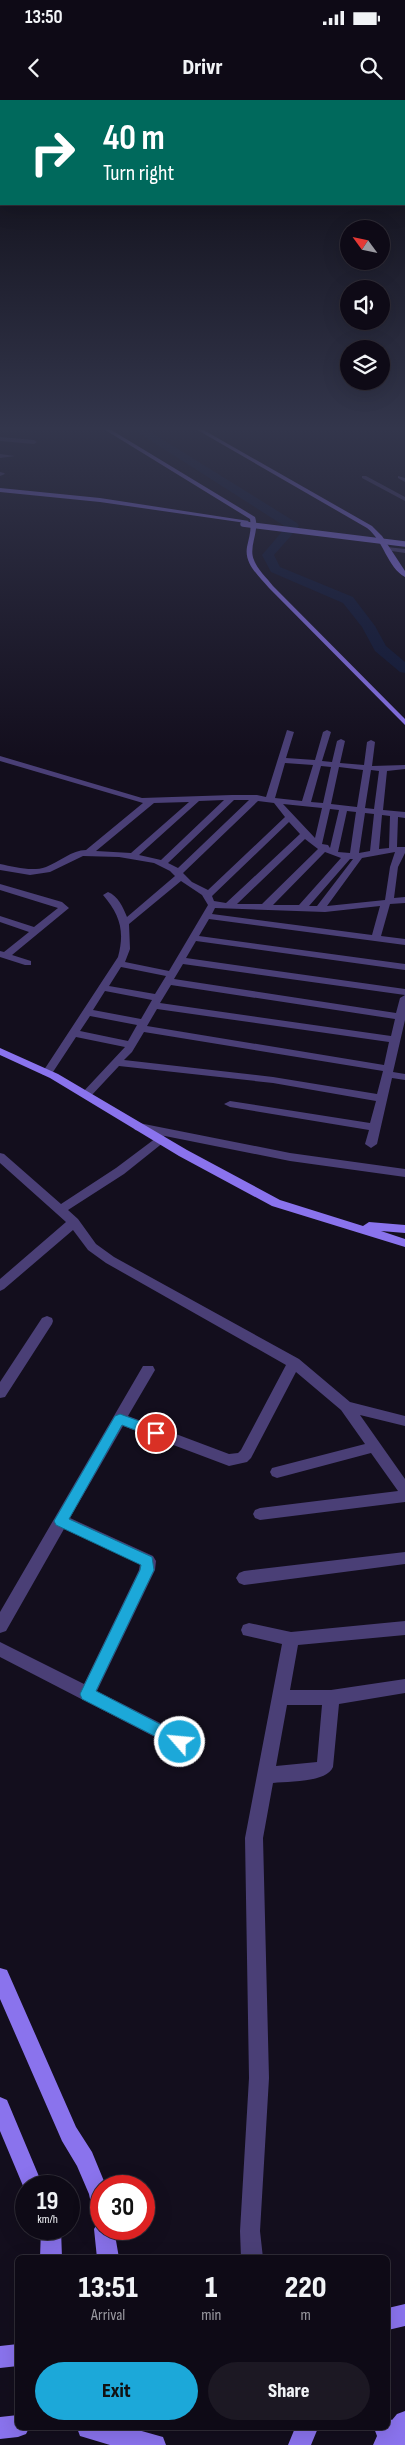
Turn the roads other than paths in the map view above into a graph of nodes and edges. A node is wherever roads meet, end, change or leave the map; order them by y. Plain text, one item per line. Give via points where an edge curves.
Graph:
1 (252, 537) edge
2 (368, 537) edge
3 (379, 537) edge
4 (405, 542) edge
5 (387, 549) junction
6 (405, 551) edge
7 (405, 575) edge
8 (405, 723) edge
9 (290, 732) dead end
10 (327, 732) dead end
11 (342, 741) dead end
12 (371, 742) dead end
13 (0, 758) edge
14 (282, 760) junction
15 (317, 763) junction
16 (336, 765) junction
17 (367, 767) junction
18 (405, 767) edge
19 (383, 769) junction
20 (232, 797) junction
21 (257, 797) junction
22 (197, 799) junction
23 (273, 799) junction
24 (151, 801) junction
25 (306, 803) junction
26 (326, 806) junction
27 (344, 808) junction
28 (360, 810) junction
29 (378, 812) junction
30 (394, 814) junction
31 (405, 815) edge
32 (289, 818) junction
33 (304, 835) junction
34 (321, 845) junction
35 (400, 850) edge
36 (334, 852) junction
37 (374, 853) junction
38 (87, 854) junction
39 (134, 856) junction
40 (353, 856) junction
41 (162, 864) junction
42 (0, 867) edge
43 (179, 875) junction
44 (5, 888) edge
45 (108, 895) dead end
46 (0, 897) edge
47 (210, 900) junction
48 (405, 900) edge
49 (388, 902) junction
50 (229, 906) junction
51 (265, 907) junction
52 (301, 909) junction
53 (320, 909) junction
54 (205, 916) junction
55 (0, 919) edge
56 (124, 924) junction
57 (36, 931) junction
58 (192, 938) junction
59 (376, 938) junction
60 (405, 942) edge
61 (3, 955) edge
62 (180, 960) junction
63 (28, 963) dead end
64 (119, 964) junction
65 (405, 967) edge
66 (169, 978) junction
67 (103, 988) junction
68 (405, 992) edge
69 (405, 998) edge
70 (156, 1001) junction
71 (87, 1012) junction
72 (403, 1016) edge
73 (142, 1025) junction
74 (73, 1033) junction
75 (395, 1040) junction
76 (131, 1045) junction
77 (0, 1051) edge
78 (118, 1063) junction
79 (388, 1071) junction
80 (47, 1073) junction
81 (405, 1077) edge
82 (86, 1095) junction
83 (381, 1098) junction
84 (230, 1104) dead end
85 (139, 1127) junction
86 (375, 1127) junction
87 (160, 1139) junction
88 (371, 1144) dead end
89 (0, 1157) edge
90 (405, 1174) edge
91 (61, 1209) junction
92 (74, 1222) junction
93 (347, 1225) junction
94 (405, 1229) edge
95 (405, 1243) edge
96 (0, 1286) edge
97 (47, 1321) dead end
98 (294, 1363) junction
99 (148, 1370) dead end
100 (0, 1393) edge
101 (346, 1406) junction
102 (120, 1419) junction
103 (405, 1420) edge
104 (374, 1448) junction
105 (277, 1472) dead end
106 (404, 1490) edge
107 (260, 1514) dead end
108 (61, 1521) junction
109 (405, 1558) edge
110 (244, 1578) dead end
111 (0, 1626) edge
112 (405, 1628) edge
113 (249, 1630) dead end
114 (291, 1639) junction
115 (0, 1649) edge
116 (405, 1686) edge
117 (87, 1694) junction
118 (280, 1697) junction
119 (331, 1698) junction
120 (180, 1742) dead end
121 (266, 1775) junction
122 (0, 1977) edge
123 (0, 2107) edge
124 (28, 2175) edge
125 (91, 2175) edge
126 (51, 2240) edge
127 (106, 2240) edge
128 (51, 2255) edge
129 (108, 2255) edge
130 (252, 2255) edge
131 (405, 2315) edge
132 (390, 2318) edge
133 (15, 2355) edge
134 (0, 2357) edge
135 (15, 2426) edge
136 (0, 2428) edge
137 (104, 2430) edge
138 (306, 2430) edge
139 (155, 2445) edge
140 (299, 2445) edge

1 - 8 street via 248,557 271,587
2 - 4 street, bridge
3 - 5 street
5 - 6 street
5 - 7 street via 397,568
9 - 14 street
10 - 15 street
11 - 16 street
12 - 17 street
13 - 24 street
14 - 15 street
14 - 23 street
15 - 16 street
15 - 25 street
16 - 17 street
16 - 26 street
17 - 19 street
17 - 28 street
18 - 19 street
19 - 29 street
20 - 21 street
20 - 22 street
20 - 41 street
21 - 23 street
21 - 43 street
22 - 24 street
22 - 39 street
23 - 25 street
23 - 32 street
24 - 38 street
25 - 26 street
26 - 27 street
26 - 34 street
27 - 28 street
27 - 36 street
28 - 29 street
28 - 40 street
29 - 30 street
29 - 37 street
30 - 31 street
30 - 35 street
32 - 33 street
32 - 47 street
33 - 34 street
33 - 50 street
34 - 36 street
34 - 51 street
35 - 37 street
35 - 49 street
36 - 40 street
37 - 40 street
38 - 39 street
38 - 42 street via 70,858 47,870 23,872
39 - 41 street
40 - 52 street
40 - 53 street
41 - 43 street
43 - 47 street
43 - 56 street
44 - 46 street
44 - 57 street via 64,908
45 - 56 street via 116,901
47 - 50 street
47 - 54 street
48 - 49 street
49 - 53 street
49 - 59 street
50 - 51 street
51 - 52 street
52 - 53 street
54 - 58 street
54 - 59 street
55 - 57 street
56 - 64 street via 127,947
57 - 61 street
58 - 62 street
58 - 65 street
59 - 60 street
61 - 63 street
62 - 66 street
62 - 68 street
64 - 66 street
64 - 67 street
66 - 70 street
66 - 72 street
67 - 70 street
67 - 71 street
69 - 72 street
70 - 73 street
70 - 75 street
71 - 73 street
71 - 74 street
72 - 75 street
73 - 76 street
73 - 79 street
74 - 76 street
74 - 80 street
75 - 79 street
76 - 78 street
77 - 80 street
78 - 82 street
78 - 83 street via 273,1080
79 - 81 street
79 - 83 street
80 - 82 street
82 - 85 street
83 - 86 street
84 - 86 street
85 - 87 street
85 - 90 street via 290,1158
86 - 88 street
87 - 91 street via 120,1171
87 - 93 street via 276,1203
89 - 91 street
91 - 92 street
92 - 96 street
92 - 98 street via 92,1247 110,1260
93 - 94 street
93 - 95 street
97 - 100 street
98 - 101 street
98 - 102 street via 246,1454 236,1460
99 - 102 street
101 - 103 street
101 - 104 street
102 - 108 street
104 - 105 street
104 - 106 street
106 - 107 street
108 - 111 street
108 - 117 street via 148,1561 147,1570
109 - 110 street
112 - 114 street
113 - 114 street
114 - 118 street
115 - 117 street
116 - 119 street
117 - 120 street
118 - 119 street
118 - 121 street
119 - 121 street via 326,1767
121 - 130 street via 254,1838 259,2078 250,2231
122 - 125 street via 69,2134
123 - 124 street
126 - 128 street
127 - 129 street
131 - 132 street
133 - 134 street
135 - 136 street
137 - 139 street
138 - 140 street

